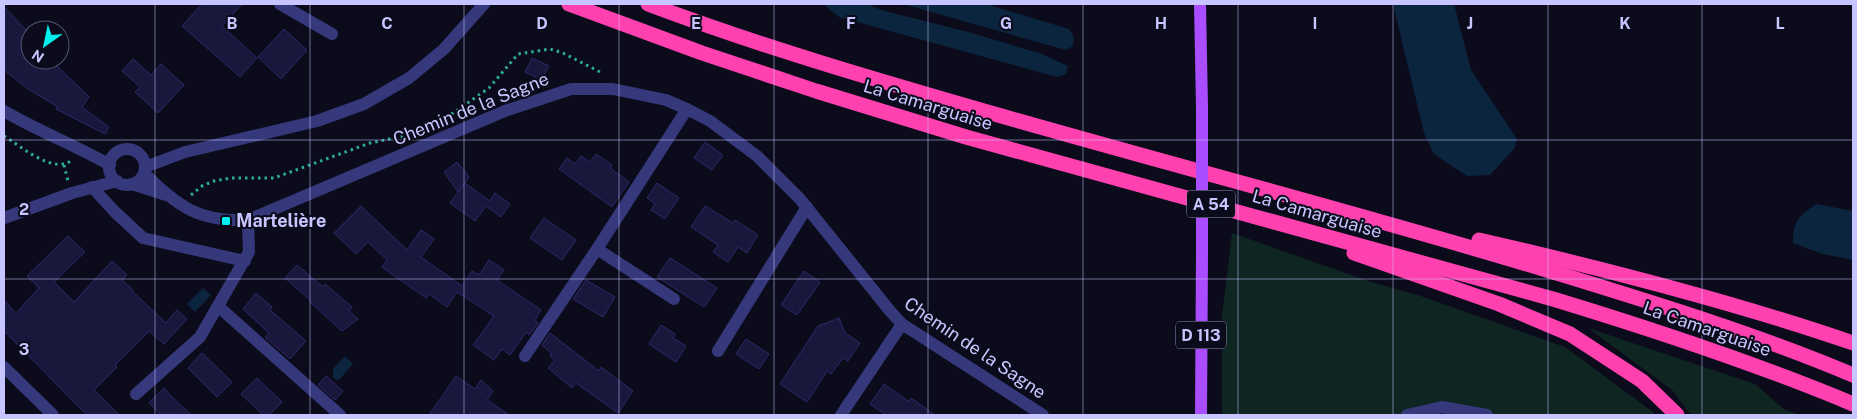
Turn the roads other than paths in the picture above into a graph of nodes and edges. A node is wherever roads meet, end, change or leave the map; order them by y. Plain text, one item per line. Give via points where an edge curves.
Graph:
1 (280, 4) edge
2 (484, 4) edge
3 (569, 4) edge
4 (648, 4) edge
5 (1200, 4) edge
6 (332, 34) dead end
7 (687, 108) junction
8 (4, 111) edge
9 (78, 147) junction
10 (117, 153) junction
11 (144, 165) junction
12 (110, 166) junction
13 (117, 181) junction
14 (132, 184) junction
15 (87, 189) junction
16 (168, 196) junction
17 (1321, 204) junction
18 (807, 207) junction
19 (1249, 215) junction
20 (4, 218) edge
21 (248, 220) junction
22 (597, 249) junction
23 (244, 261) junction
24 (674, 299) dead end
25 (218, 307) junction
26 (902, 324) junction
27 (1853, 343) edge
28 (718, 351) dead end
29 (525, 356) dead end
30 (4, 367) edge
31 (1853, 374) edge
32 (136, 394) dead end
33 (1853, 404) edge
34 (53, 415) edge
35 (340, 415) edge
36 (841, 415) edge
37 (1043, 415) edge
38 (1201, 415) edge
39 (1407, 415) edge
40 (1487, 415) edge
41 (1678, 415) edge

1 - 6 street
2 - 11 street via 444,49 409,78 364,104 317,121
3 - 19 highway, La Camarguaise / A 54 via 702,53 928,126
4 - 17 highway, La Camarguaise / A 54 via 717,30 874,79
5 - 38 main road, D 113, bridge
7 - 18 street, Chemin de la Sagne via 757,156
7 - 21 street, Chemin de la Sagne via 613,88 571,89 505,112
7 - 22 street
8 - 9 street via 33,128
9 - 10 street
9 - 12 street
10 - 11 street via 132,150
10 - 12 street
11 - 14 street via 142,178
11 - 16 street, Chemin de la Sagne
12 - 13 street
12 - 15 street
13 - 14 street
13 - 15 street
14 - 16 street, Chemin de la Sagne
15 - 20 street
15 - 23 street via 143,238
16 - 21 street, Chemin de la Sagne via 209,218
17 - 27 highway via 1558,258 1778,318
17 - 31 highway, La Camarguaise / A 54 via 1676,310
18 - 26 street, Chemin de la Sagne
18 - 28 street
19 - 33 highway, La Camarguaise / A 54 via 1626,322 1788,377
19 - 41 highway via 1499,304 1570,334 1642,381
21 - 23 street via 250,252
22 - 24 street
22 - 29 street
23 - 25 street
25 - 32 street via 200,337
25 - 35 street
26 - 36 street
26 - 37 street, Chemin de la Sagne
30 - 34 street
39 - 40 street via 1442,406

